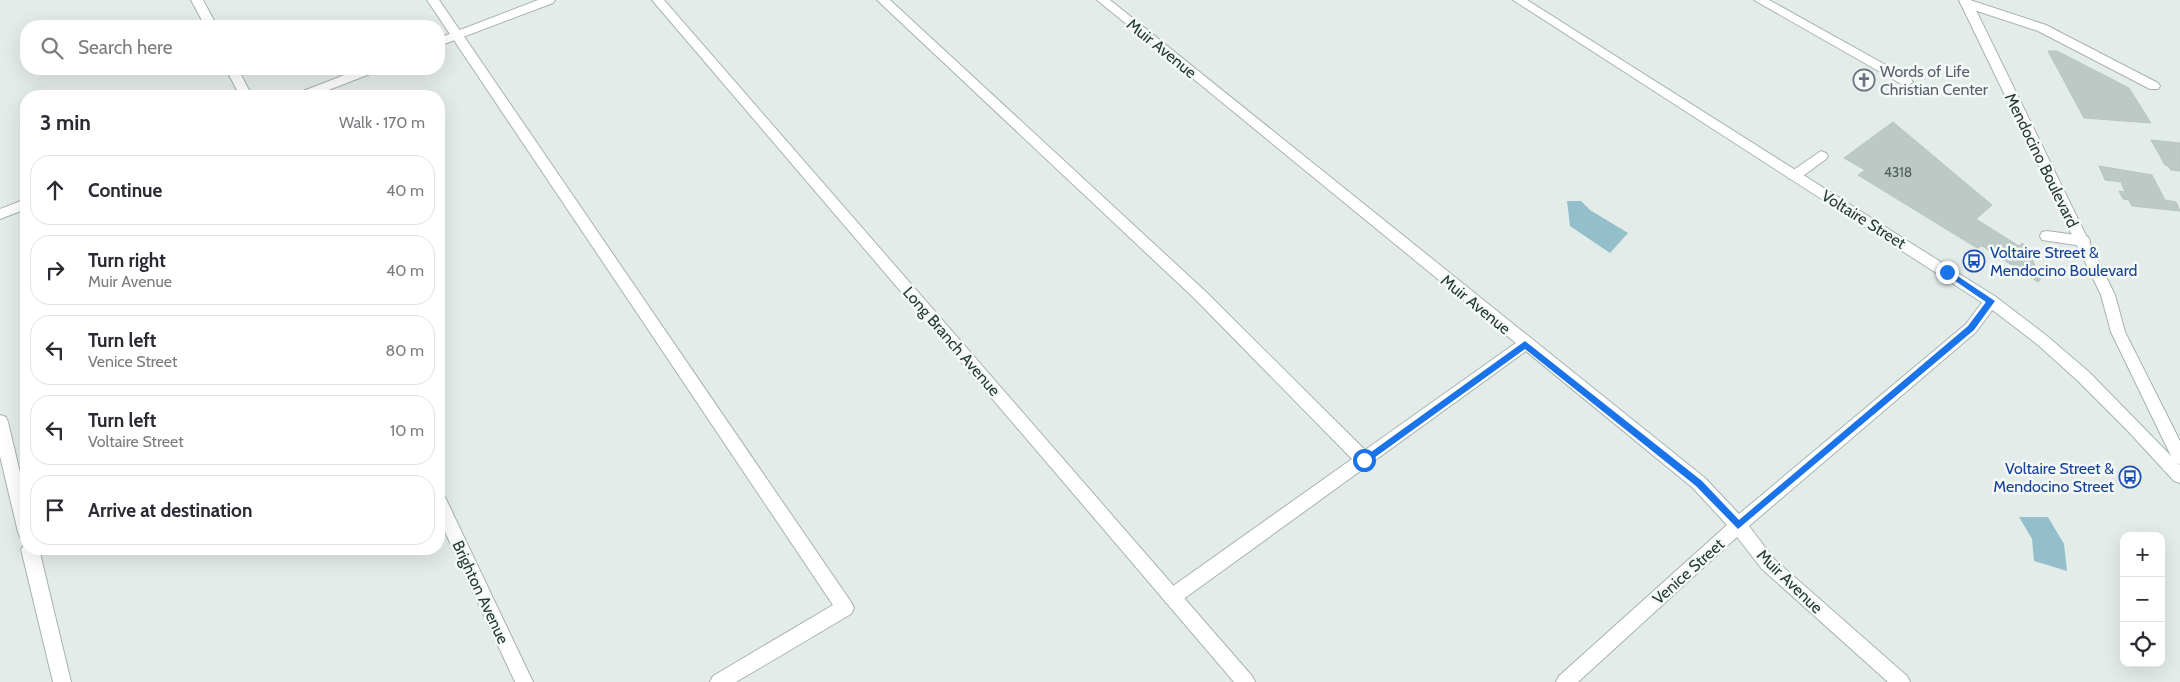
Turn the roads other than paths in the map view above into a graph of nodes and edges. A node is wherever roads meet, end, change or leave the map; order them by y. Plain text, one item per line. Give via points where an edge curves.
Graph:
1 (197, 0) edge
2 (433, 0) edge
3 (549, 0) edge
4 (658, 0) edge
5 (883, 0) edge
6 (1103, 0) edge
7 (1519, 0) edge
8 (1760, 0) edge
9 (1965, 2) edge
10 (208, 20) edge
11 (457, 34) junction
12 (445, 39) edge
13 (235, 75) edge
14 (356, 75) edge
15 (1907, 82) dead end
16 (2154, 86) dead end
17 (243, 90) edge
18 (317, 90) edge
19 (1822, 156) dead end
20 (1794, 176) junction
21 (20, 206) edge
22 (0, 214) edge
23 (2047, 236) dead end
24 (2083, 242) junction
25 (1991, 301) junction
26 (1525, 344) junction
27 (0, 422) edge
28 (2180, 457) edge
29 (1364, 460) junction
30 (2180, 476) edge
31 (20, 507) edge
32 (445, 515) edge
33 (1738, 525) junction
34 (31, 555) edge
35 (1172, 597) junction
36 (62, 682) edge
37 (524, 682) edge
38 (719, 682) edge
39 (1246, 682) edge
40 (1565, 682) edge
41 (1901, 682) edge

1 - 10 street
2 - 11 street
3 - 11 street
4 - 35 street, Long Branch Avenue
5 - 29 street via 1199,294
6 - 26 street, Muir Avenue
7 - 20 street, Voltaire Street
8 - 15 street
9 - 16 street via 2042,28
9 - 24 street, Mendocino Boulevard
11 - 12 street
11 - 38 street via 845,608
13 - 17 street
14 - 18 street
19 - 20 street
20 - 25 street, Voltaire Street
21 - 22 street
23 - 24 street
24 - 28 street, Mendocino Boulevard via 2108,295 2118,332
25 - 30 street, Voltaire Street via 2048,345 2091,384
25 - 33 street, Venice Street via 1971,328
26 - 29 street
26 - 33 street, Muir Avenue via 1699,484
27 - 31 street
29 - 35 street
32 - 37 street, Brighton Avenue
33 - 40 street, Venice Street
33 - 41 street, Muir Avenue via 1768,564
34 - 36 street
35 - 39 street, Long Branch Avenue

